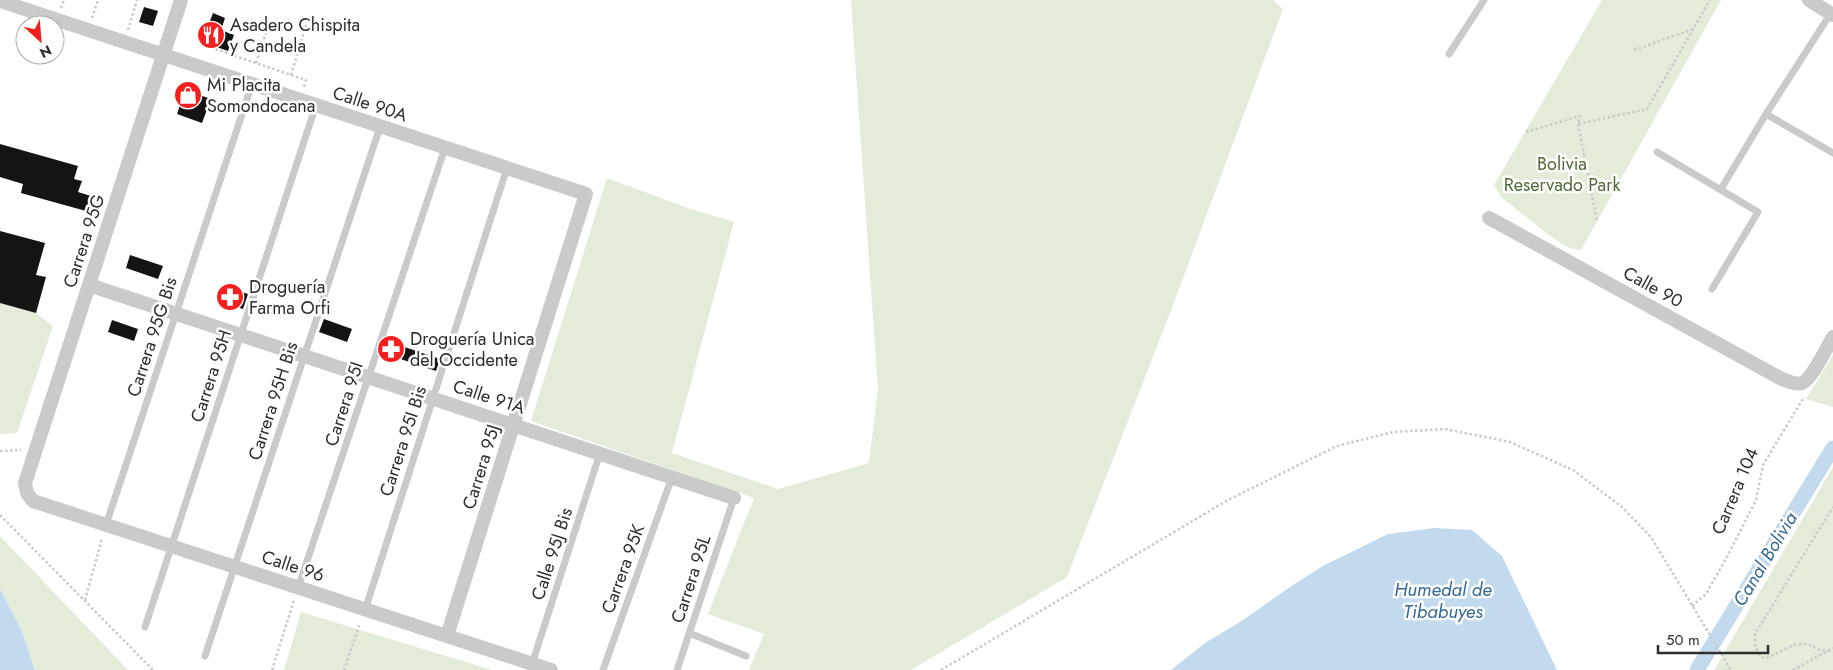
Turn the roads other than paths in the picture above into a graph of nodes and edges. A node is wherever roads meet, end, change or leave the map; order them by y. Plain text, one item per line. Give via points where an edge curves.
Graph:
1 (181, 0) edge
2 (1484, 0) edge
3 (1809, 0) edge
4 (0, 1) edge
5 (1832, 14) edge
6 (1449, 54) dead end
7 (163, 55) junction
8 (252, 84) junction
9 (316, 105) junction
10 (1766, 114) junction
11 (380, 127) junction
12 (445, 148) junction
13 (1657, 152) dead end
14 (1833, 153) edge
15 (507, 168) junction
16 (1721, 190) junction
17 (586, 194) joint
18 (1489, 218) dead end
19 (89, 285) junction
20 (1712, 289) dead end
21 (176, 313) junction
22 (240, 335) junction
23 (1833, 337) edge
24 (304, 356) junction
25 (368, 377) junction
26 (433, 398) junction
27 (514, 425) junction
28 (600, 453) junction
29 (672, 477) junction
30 (26, 493) joint
31 (734, 498) joint
32 (106, 525) junction
33 (172, 546) junction
34 (234, 567) junction
35 (298, 588) junction
36 (364, 610) junction
37 (145, 627) dead end
38 (689, 633) junction
39 (447, 636) junction
40 (205, 656) dead end
41 (746, 656) dead end
42 (532, 664) junction
43 (550, 670) edge
44 (603, 670) edge
45 (677, 670) edge

1 - 7 street, Carrera 95G
2 - 6 lane
3 - 5 street
4 - 7 street, Calle 90A
5 - 10 lane
7 - 8 street, Calle 90A
7 - 19 street, Carrera 95G
8 - 9 street, Calle 90A
8 - 21 lane, Carrera 95G Bis
9 - 11 street, Calle 90A
9 - 22 lane, Carrera 95H
10 - 14 lane
10 - 16 lane
11 - 12 street, Calle 90A
11 - 24 lane, Carrera 95H Bis
12 - 15 street, Calle 90A
12 - 25 lane, Carrera 95I
13 - 16 lane
15 - 17 street, Calle 90A
15 - 26 lane, Carrera 95I Bis
16 - 20 lane via 1758,212
17 - 27 street, Carrera 95J
18 - 23 street, Calle 90 via 1794,384 1808,378
19 - 21 street, Calle 91A
19 - 30 street, Carrera 95G via 25,483
21 - 22 street, Calle 91A
21 - 32 lane, Carrera 95G Bis
22 - 24 street, Calle 91A
22 - 33 lane, Carrera 95H
24 - 25 street, Calle 91A
24 - 34 lane, Carrera 95H Bis
25 - 26 street, Calle 91A
25 - 35 lane, Carrera 95I
26 - 27 street, Calle 91A
26 - 36 lane, Carrera 95I Bis
27 - 28 street, Calle 91A
27 - 39 street, Carrera 95J
28 - 29 street, Calle 91A
28 - 42 lane, Calle 95J Bis
29 - 31 street, Calle 91A
29 - 44 lane, Carrera 95K
30 - 32 street, Calle 96 via 33,501
31 - 38 lane, Carrera 95L
32 - 33 street, Calle 96
33 - 34 street, Calle 96
33 - 37 lane, Carrera 95H
34 - 35 street, Calle 96
34 - 40 lane, Carrera 95H Bis
35 - 36 street, Calle 96
36 - 39 street, Calle 96
38 - 41 lane
38 - 45 lane, Carrera 95L
39 - 42 street, Calle 96
42 - 43 street, Calle 96

